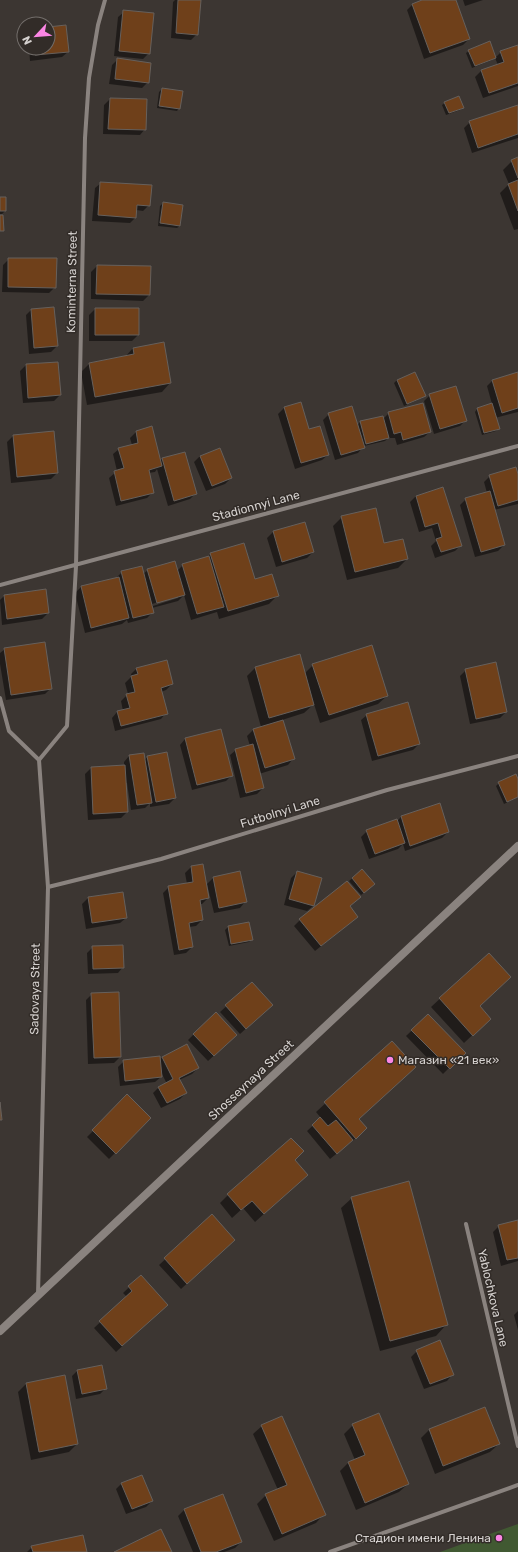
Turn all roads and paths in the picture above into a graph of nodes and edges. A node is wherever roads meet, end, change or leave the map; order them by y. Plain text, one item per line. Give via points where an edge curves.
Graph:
1 (105, 0) edge
2 (518, 446) edge
3 (76, 566) junction
4 (0, 586) edge
5 (0, 698) edge
6 (518, 756) edge
7 (39, 760) junction
8 (518, 846) edge
9 (48, 888) junction
10 (466, 1224) dead end
11 (38, 1295) junction
12 (0, 1331) edge
13 (518, 1446) edge
14 (518, 1485) edge
15 (330, 1552) edge

1 - 3 street, Kominterna Street via 89,78 85,138
2 - 3 street, Stadionnyi Lane
3 - 4 street, Stadionnyi Lane
3 - 7 street, Kominterna Street via 67,726
5 - 7 street via 9,731
6 - 9 street, Futbolnyi Lane via 387,790 161,859
7 - 9 street, Sadovaya Street
8 - 11 street, Shosseynaya Street
9 - 11 street, Sadovaya Street
10 - 13 street, Yablochkova Lane
11 - 12 street, Shosseynaya Street
14 - 15 street

